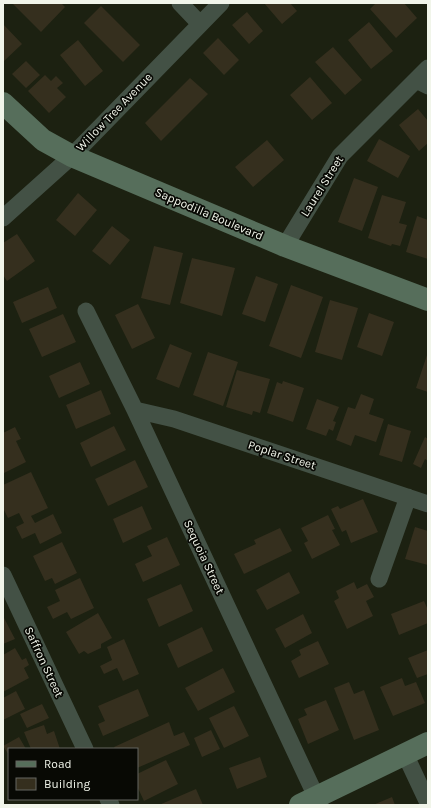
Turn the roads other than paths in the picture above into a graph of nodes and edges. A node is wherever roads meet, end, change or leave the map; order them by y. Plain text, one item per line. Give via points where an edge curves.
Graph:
1 (180, 3) edge
2 (221, 3) edge
3 (200, 24) junction
4 (428, 68) edge
5 (422, 83) edge
6 (3, 103) edge
7 (72, 156) junction
8 (3, 218) edge
9 (285, 246) junction
10 (428, 300) edge
11 (86, 311) dead end
12 (135, 410) junction
13 (408, 497) junction
14 (428, 504) edge
15 (3, 576) edge
16 (380, 579) dead end
17 (428, 743) edge
18 (84, 748) edge
19 (405, 754) junction
20 (312, 803) edge
21 (428, 804) edge

1 - 3 street
2 - 3 street, Willow Tree Avenue
3 - 7 street, Willow Tree Avenue
4 - 5 street, Laurel Street
5 - 9 street, Laurel Street via 340,156
6 - 7 street, Sappodilla Boulevard via 43,140
7 - 8 street, Willow Tree Avenue
7 - 9 street, Sappodilla Boulevard
9 - 10 street, Sappodilla Boulevard
11 - 12 street, Sequoia Street
12 - 13 street, Poplar Street via 174,419
12 - 20 street, Sequoia Street
13 - 14 street, Poplar Street
13 - 16 street
15 - 18 street, Saffron Street
17 - 19 street
19 - 20 street
19 - 21 street

